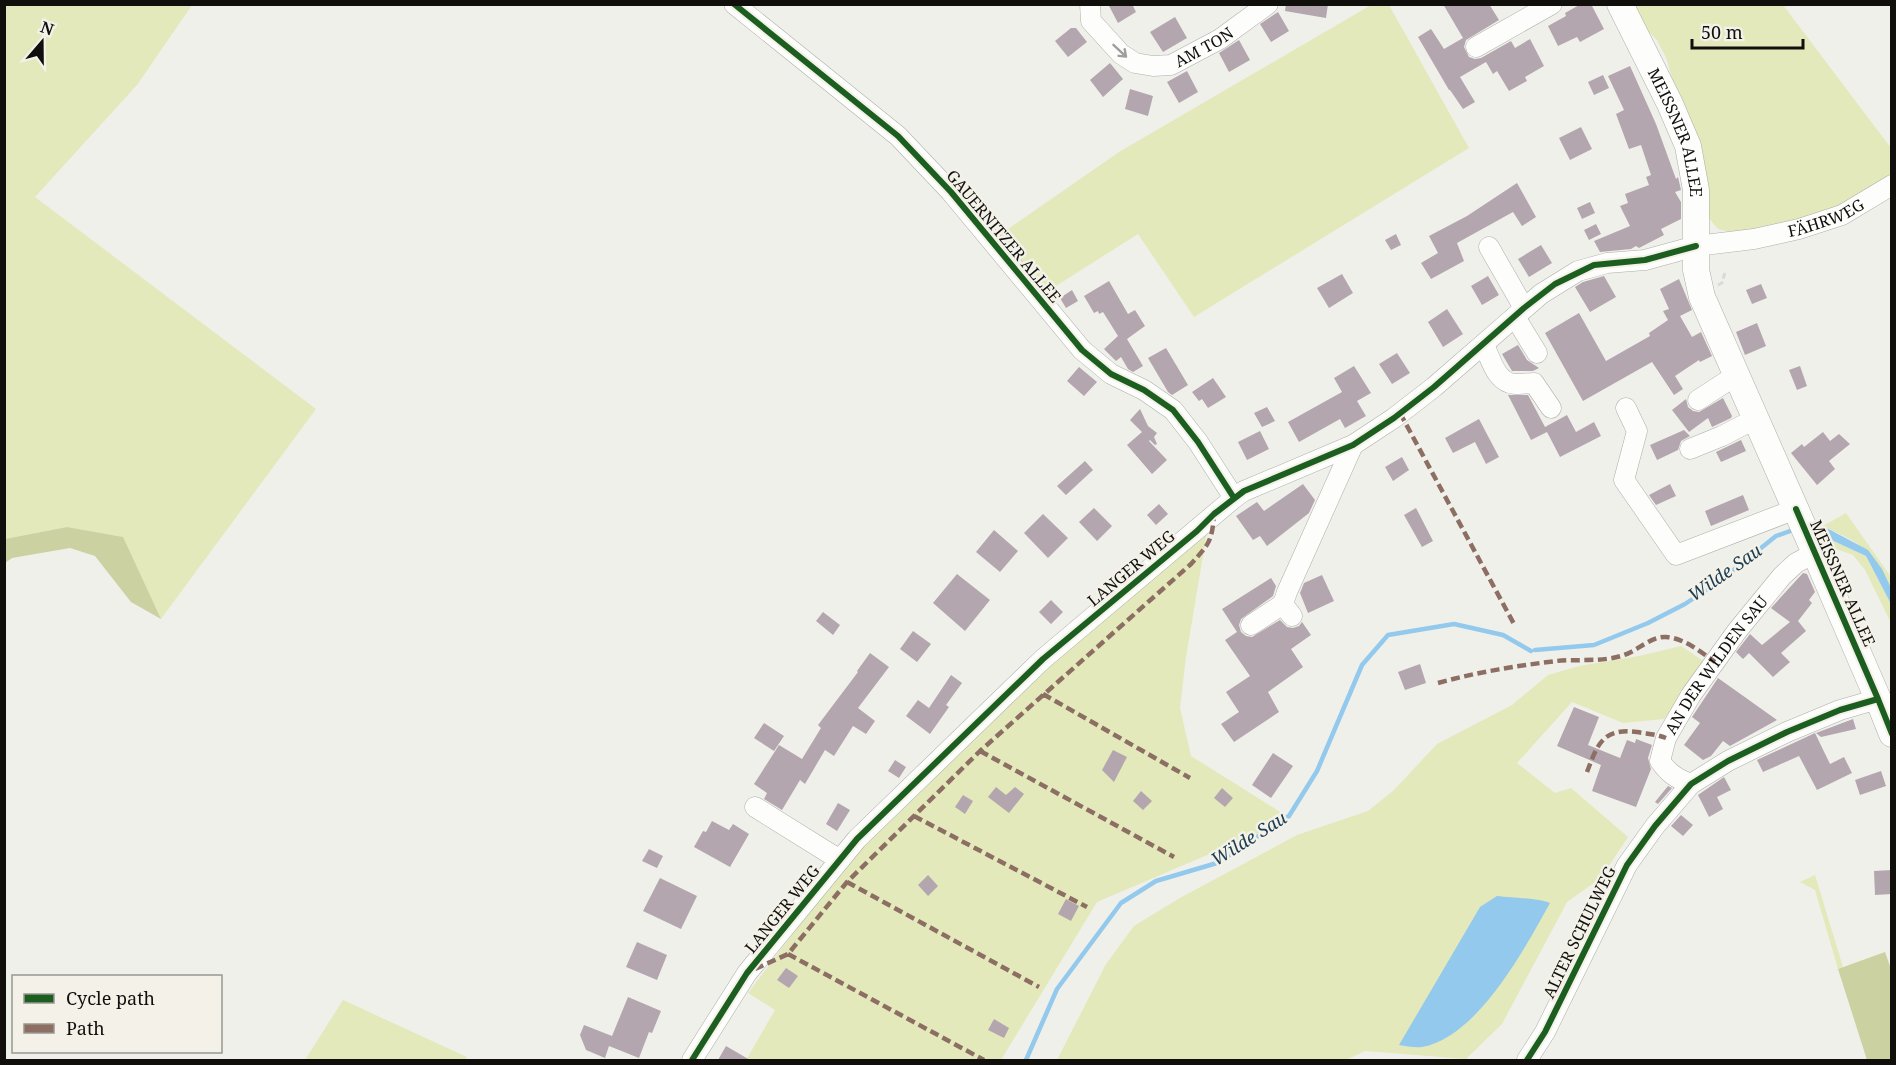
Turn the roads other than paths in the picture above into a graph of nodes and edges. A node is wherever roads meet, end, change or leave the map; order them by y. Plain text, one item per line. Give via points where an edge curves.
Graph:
1 (734, 4) edge
2 (1090, 4) edge
3 (1268, 4) edge
4 (1552, 4) edge
5 (1620, 4) edge
6 (1476, 47) dead end
7 (1892, 185) edge
8 (1696, 246) junction
9 (1489, 247) dead end
10 (1520, 312) junction
11 (1484, 345) junction
12 (1537, 353) dead end
13 (1735, 376) junction
14 (1698, 400) dead end
15 (1551, 408) dead end
16 (1626, 408) dead end
17 (1755, 419) junction
18 (1353, 445) junction
19 (1690, 449) dead end
20 (1234, 498) junction
21 (1797, 512) junction
22 (1812, 546) junction
23 (1251, 625) dead end
24 (1878, 699) junction
25 (1892, 734) edge
26 (1691, 784) junction
27 (755, 807) dead end
28 (840, 860) junction
29 (692, 1060) edge
30 (1527, 1060) edge

1 - 20 street, GAUERNITZER ALLEE via 898,136 951,192 1082,350 1111,374 1173,410
2 -> 3 street, AM TON via 1091,21 1121,54 1135,63 1153,66 1171,65 1210,44
4 - 6 street
5 - 8 main road, MEISSNER ALLEE via 1688,146 1696,190
7 - 8 street, FÄHRWEG via 1842,215 1799,229 1754,240
8 - 10 street, LANGER WEG via 1645,260 1594,265 1555,284
8 - 13 main road, MEISSNER ALLEE via 1702,297
9 - 10 street
10 - 11 street, LANGER WEG
10 - 12 street
11 - 15 street via 1505,382 1534,383
11 - 18 street, LANGER WEG via 1400,413
13 - 14 street
13 - 17 main road, MEISSNER ALLEE
16 - 21 street via 1637,431 1624,480 1676,555
17 - 19 street
17 - 21 main road, MEISSNER ALLEE
18 - 20 street, LANGER WEG
18 - 23 street via 1287,592 1288,610
20 - 28 street, LANGER WEG via 1043,659
21 - 22 main road, MEISSNER ALLEE
22 - 24 main road, MEISSNER ALLEE
22 - 26 street, AN DER WILDEN SAU via 1744,622 1665,738 1660,760 1666,770
24 - 25 main road, MEISSNER ALLEE
24 - 26 street, ALTER SCHULWEG via 1787,732
26 - 30 street, ALTER SCHULWEG via 1627,865 1545,1032
27 - 28 street
28 - 29 street, LANGER WEG via 747,973

